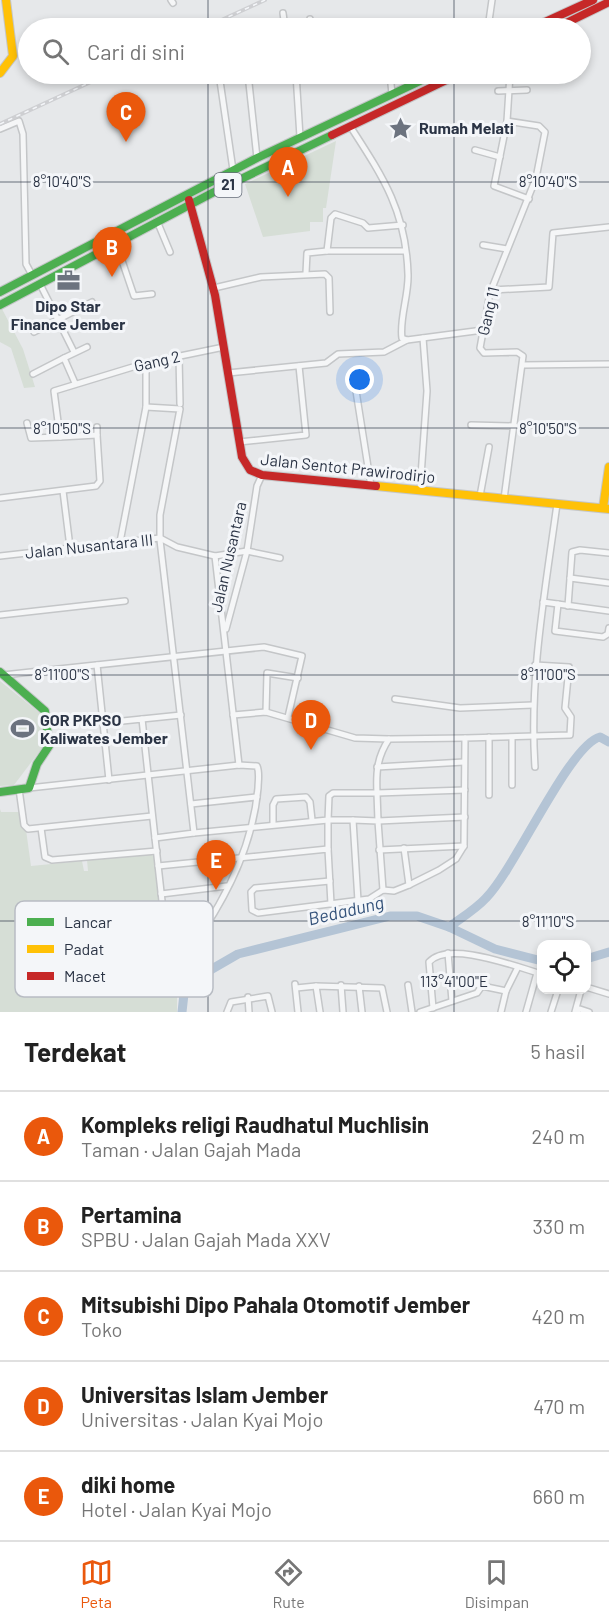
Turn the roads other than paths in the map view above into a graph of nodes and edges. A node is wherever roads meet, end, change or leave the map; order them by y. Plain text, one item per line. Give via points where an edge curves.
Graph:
1 (6, 0) edge
2 (492, 0) edge
3 (593, 0) edge
4 (609, 2) edge
5 (582, 3) edge
6 (283, 13) dead end
7 (283, 18) edge
8 (489, 18) edge
9 (555, 18) edge
10 (576, 18) edge
11 (0, 73) edge
12 (220, 84) edge
13 (249, 84) edge
14 (297, 84) edge
15 (391, 84) edge
16 (414, 84) edge
17 (438, 84) edge
18 (509, 84) edge
19 (509, 90) junction
20 (527, 90) dead end
21 (498, 91) dead end
22 (392, 94) junction
23 (507, 121) junction
24 (350, 126) junction
25 (0, 129) edge
26 (300, 137) junction
27 (475, 150) dead end
28 (500, 157) junction
29 (257, 158) junction
30 (233, 170) junction
31 (186, 195) junction
32 (529, 199) junction
33 (190, 204) junction
34 (157, 221) junction
35 (403, 225) junction
36 (609, 226) edge
37 (116, 243) junction
38 (483, 245) dead end
39 (507, 249) junction
40 (327, 251) junction
41 (405, 251) junction
42 (170, 252) dead end
43 (306, 273) junction
44 (32, 275) junction
45 (40, 282) junction
46 (214, 288) junction
47 (492, 290) junction
48 (0, 292) edge
49 (152, 294) dead end
50 (92, 302) dead end
51 (0, 305) edge
52 (330, 312) dead end
53 (59, 320) junction
54 (483, 330) junction
55 (34, 332) dead end
56 (423, 339) junction
57 (407, 340) junction
58 (87, 347) dead end
59 (224, 347) junction
60 (74, 352) junction
61 (178, 356) junction
62 (64, 358) junction
63 (146, 363) junction
64 (609, 364) edge
65 (523, 365) junction
66 (299, 366) junction
67 (228, 373) junction
68 (33, 374) dead end
69 (75, 383) junction
70 (356, 391) dead end
71 (180, 404) dead end
72 (146, 406) junction
73 (27, 423) dead end
74 (471, 425) dead end
75 (515, 426) junction
76 (97, 427) dead end
77 (98, 435) junction
78 (60, 437) junction
79 (239, 442) junction
80 (489, 447) dead end
81 (609, 467) edge
82 (258, 474) junction
83 (371, 486) junction
84 (420, 489) junction
85 (63, 491) junction
86 (480, 496) junction
87 (0, 498) edge
88 (504, 499) junction
89 (557, 504) junction
90 (606, 509) edge
91 (160, 539) junction
92 (120, 542) junction
93 (70, 547) junction
94 (177, 548) junction
95 (247, 551) junction
96 (609, 553) edge
97 (163, 554) junction
98 (0, 556) edge
99 (215, 556) junction
100 (280, 558) dead end
101 (570, 578) junction
102 (609, 583) edge
103 (125, 601) dead end
104 (543, 602) junction
105 (558, 604) junction
106 (568, 606) junction
107 (609, 611) edge
108 (0, 615) edge
109 (609, 628) edge
110 (224, 634) junction
111 (225, 651) junction
112 (175, 657) junction
113 (97, 665) junction
114 (535, 665) junction
115 (2, 674) edge
116 (298, 678) junction
117 (395, 699) dead end
118 (533, 705) junction
119 (266, 712) junction
120 (181, 715) junction
121 (233, 715) junction
122 (288, 717) junction
123 (142, 719) junction
124 (103, 723) junction
125 (489, 737) junction
126 (533, 737) junction
127 (465, 738) junction
128 (512, 738) junction
129 (389, 739) junction
130 (465, 762) junction
131 (239, 765) junction
132 (377, 767) junction
133 (536, 767) dead end
134 (188, 771) junction
135 (148, 776) junction
136 (109, 780) junction
137 (512, 785) dead end
138 (29, 788) junction
139 (19, 789) junction
140 (465, 790) junction
141 (0, 792) edge
142 (377, 793) junction
143 (489, 795) dead end
144 (257, 797) junction
145 (191, 804) junction
146 (152, 816) junction
147 (465, 817) junction
148 (312, 820) junction
149 (328, 820) junction
150 (353, 820) junction
151 (378, 821) junction
152 (273, 824) junction
153 (253, 827) junction
154 (41, 828) junction
155 (194, 833) junction
156 (155, 838) junction
157 (464, 846) junction
158 (404, 848) junction
159 (328, 849) junction
160 (379, 850) junction
161 (157, 851) junction
162 (242, 856) junction
163 (158, 866) junction
164 (330, 880) junction
165 (409, 885) junction
166 (227, 886) junction
167 (383, 890) junction
168 (161, 894) junction
169 (162, 901) edge
170 (358, 901) junction
171 (331, 904) junction
172 (213, 912) edge
173 (448, 953) junction
174 (518, 967) junction
175 (537, 972) edge
176 (450, 976) junction
177 (537, 979) edge
178 (341, 985) junction
179 (408, 985) dead end
180 (316, 986) junction
181 (359, 986) junction
182 (482, 986) junction
183 (591, 989) edge
184 (506, 992) junction
185 (557, 994) edge
186 (580, 994) edge
187 (609, 994) edge
188 (248, 997) junction
189 (452, 1001) junction
190 (433, 1008) junction
191 (227, 1012) edge
192 (249, 1012) edge
193 (272, 1012) edge
194 (298, 1012) edge
195 (320, 1012) edge
196 (343, 1012) edge
197 (362, 1012) edge
198 (387, 1012) edge
199 (412, 1012) edge
200 (420, 1012) edge
201 (501, 1012) edge
202 (526, 1012) edge
203 (551, 1012) edge
204 (589, 1012) edge

1 - 11 main road via 13,56
2 - 8 street
3 - 5 main road
4 - 10 main road
5 - 9 main road
6 - 7 street
12 - 30 street
13 - 29 street
14 - 26 street
15 - 22 street
16 - 22 main road, 21
17 - 24 main road, 21
18 - 19 street
19 - 20 street
19 - 21 street
19 - 23 street
22 - 26 main road, 21
23 - 28 street
23 - 32 street, Gang 11 via 543,128 541,162
24 - 33 main road, 21
24 - 35 street via 378,171
25 - 44 street via 19,121 23,134 26,264
26 - 29 main road, 21
27 - 28 street
28 - 32 street via 494,186
29 - 30 main road, 21
30 - 31 main road, 21
31 - 33 main road, Jalan Sentot Prawirodirjo
31 - 44 main road, 21
32 - 39 street, Gang 11
33 - 34 main road, 21
33 - 46 main road, Jalan Sentot Prawirodirjo
34 - 37 main road, 21
34 - 42 street
35 - 40 street via 369,229 363,223 335,214 331,218
35 - 41 street
36 - 47 street via 553,233 552,280 547,288
37 - 45 main road, 21
37 - 49 street via 134,296
38 - 39 street
39 - 47 street, Gang 11
40 - 41 street
40 - 43 street via 307,253
41 - 57 street via 408,274 401,329 402,338
43 - 46 street via 261,277
43 - 52 street via 328,276
44 - 48 main road, 21
45 - 51 main road, 21
45 - 53 street
46 - 59 main road, Jalan Sentot Prawirodirjo
47 - 54 street, Gang 11
50 - 53 street
53 - 55 street
53 - 60 street
54 - 56 street
54 - 65 street, Gang 11 via 481,352 517,352 524,356
56 - 57 street
56 - 84 street via 428,391
57 - 66 street via 384,352 338,354 330,362
58 - 60 street
59 - 61 street, Gang 2
59 - 67 main road, Jalan Sentot Prawirodirjo
60 - 62 street
61 - 63 street, Gang 2
61 - 71 street
62 - 68 street
62 - 69 street
63 - 69 street, Gang 2
63 - 72 street
64 - 65 street
65 - 75 street
66 - 67 street
66 - 79 street via 306,435
67 - 79 main road, Jalan Sentot Prawirodirjo
69 - 78 street via 53,392
70 - 83 street
72 - 91 street via 180,409 160,515
72 - 92 street
73 - 78 street via 31,438
74 - 75 street
75 - 88 street
76 - 77 street
77 - 78 street
77 - 85 street via 99,484
79 - 82 main road, Jalan Sentot Prawirodirjo via 244,461
80 - 86 street
81 - 90 main road
82 - 83 main road, Jalan Sentot Prawirodirjo
82 - 95 street, Jalan Nusantara
83 - 84 main road, Jalan Sentot Prawirodirjo
84 - 86 main road, Jalan Sentot Prawirodirjo
85 - 87 street
85 - 93 street
86 - 88 main road, Jalan Sentot Prawirodirjo
88 - 89 main road, Jalan Sentot Prawirodirjo
89 - 90 main road, Jalan Sentot Prawirodirjo
89 - 104 street
91 - 92 street, Jalan Nusantara III
91 - 94 street, Jalan Nusantara III
91 - 97 street
92 - 93 street, Jalan Nusantara III
93 - 98 street, Jalan Nusantara III
94 - 97 street
94 - 99 street, Jalan Nusantara III
95 - 99 street, Jalan Nusantara III
95 - 100 street, Jalan Nusantara III
95 - 110 street, Jalan Nusantara
96 - 101 street via 577,550 571,554
97 - 112 street
99 - 110 street
101 - 102 street
101 - 106 street
103 - 108 street
104 - 105 street
104 - 114 street
105 - 106 street
105 - 109 street via 555,631 603,637
106 - 107 street
110 - 111 street
111 - 112 street
111 - 116 street via 264,647 300,656
111 - 121 street
112 - 113 street
112 - 120 street
113 - 115 street
113 - 124 street
114 - 118 street
114 - 126 street via 568,665 565,708 571,717 571,734
115 - 138 main road via 46,714 49,746 37,764
116 - 119 street via 267,673
116 - 122 street
117 - 118 street via 460,708
118 - 126 street
119 - 121 street
119 - 122 street
120 - 123 street
120 - 134 street
121 - 131 street
122 - 129 street via 356,738
123 - 124 street
123 - 135 street
124 - 136 street
125 - 127 street
125 - 128 street
125 - 143 street
126 - 128 street
126 - 133 street
127 - 129 street
127 - 130 street
128 - 137 street
129 - 132 street
130 - 132 street
130 - 140 street
131 - 134 street
131 - 144 street via 257,766
132 - 142 street
134 - 135 street
134 - 145 street
135 - 136 street
135 - 146 street
136 - 138 street
138 - 139 main road
139 - 141 main road
139 - 154 street via 25,827
140 - 142 street
140 - 147 street
142 - 149 street via 331,794
142 - 151 street
144 - 145 street
144 - 153 street
145 - 155 street
146 - 154 street
146 - 156 street
147 - 151 street
147 - 157 street
148 - 149 street
148 - 152 street
148 - 152 street via 306,797 276,800
149 - 150 street
149 - 159 street
150 - 151 street
150 - 170 street
151 - 160 street
152 - 153 street
153 - 155 street
153 - 162 street
154 - 161 street via 45,857 52,860
155 - 156 street
156 - 161 street
157 - 158 street
157 - 165 street via 450,864
158 - 160 street
158 - 165 street
159 - 162 street
159 - 164 street
160 - 167 street
161 - 163 street
162 - 163 street
162 - 166 street
163 - 168 street
164 - 171 street
164 - 171 street via 255,888 251,893 255,912
165 - 167 street via 394,891
166 - 168 street
166 - 172 street
167 - 170 street via 377,896
168 - 169 street
170 - 171 street
173 - 174 street
173 - 176 street
173 - 190 street via 429,962
174 - 175 street
174 - 184 street
176 - 182 street
176 - 189 street
177 - 202 street
178 - 180 street
178 - 181 street
178 - 196 street
179 - 199 street
180 - 194 street via 296,986
180 - 195 street
181 - 197 street
181 - 198 street via 382,988
182 - 184 street
182 - 189 street via 477,993
183 - 187 street
184 - 201 street
185 - 203 street
186 - 204 street via 575,1012
188 - 191 street via 229,1003
188 - 192 street
188 - 193 street via 270,997
189 - 190 street
190 - 200 street

